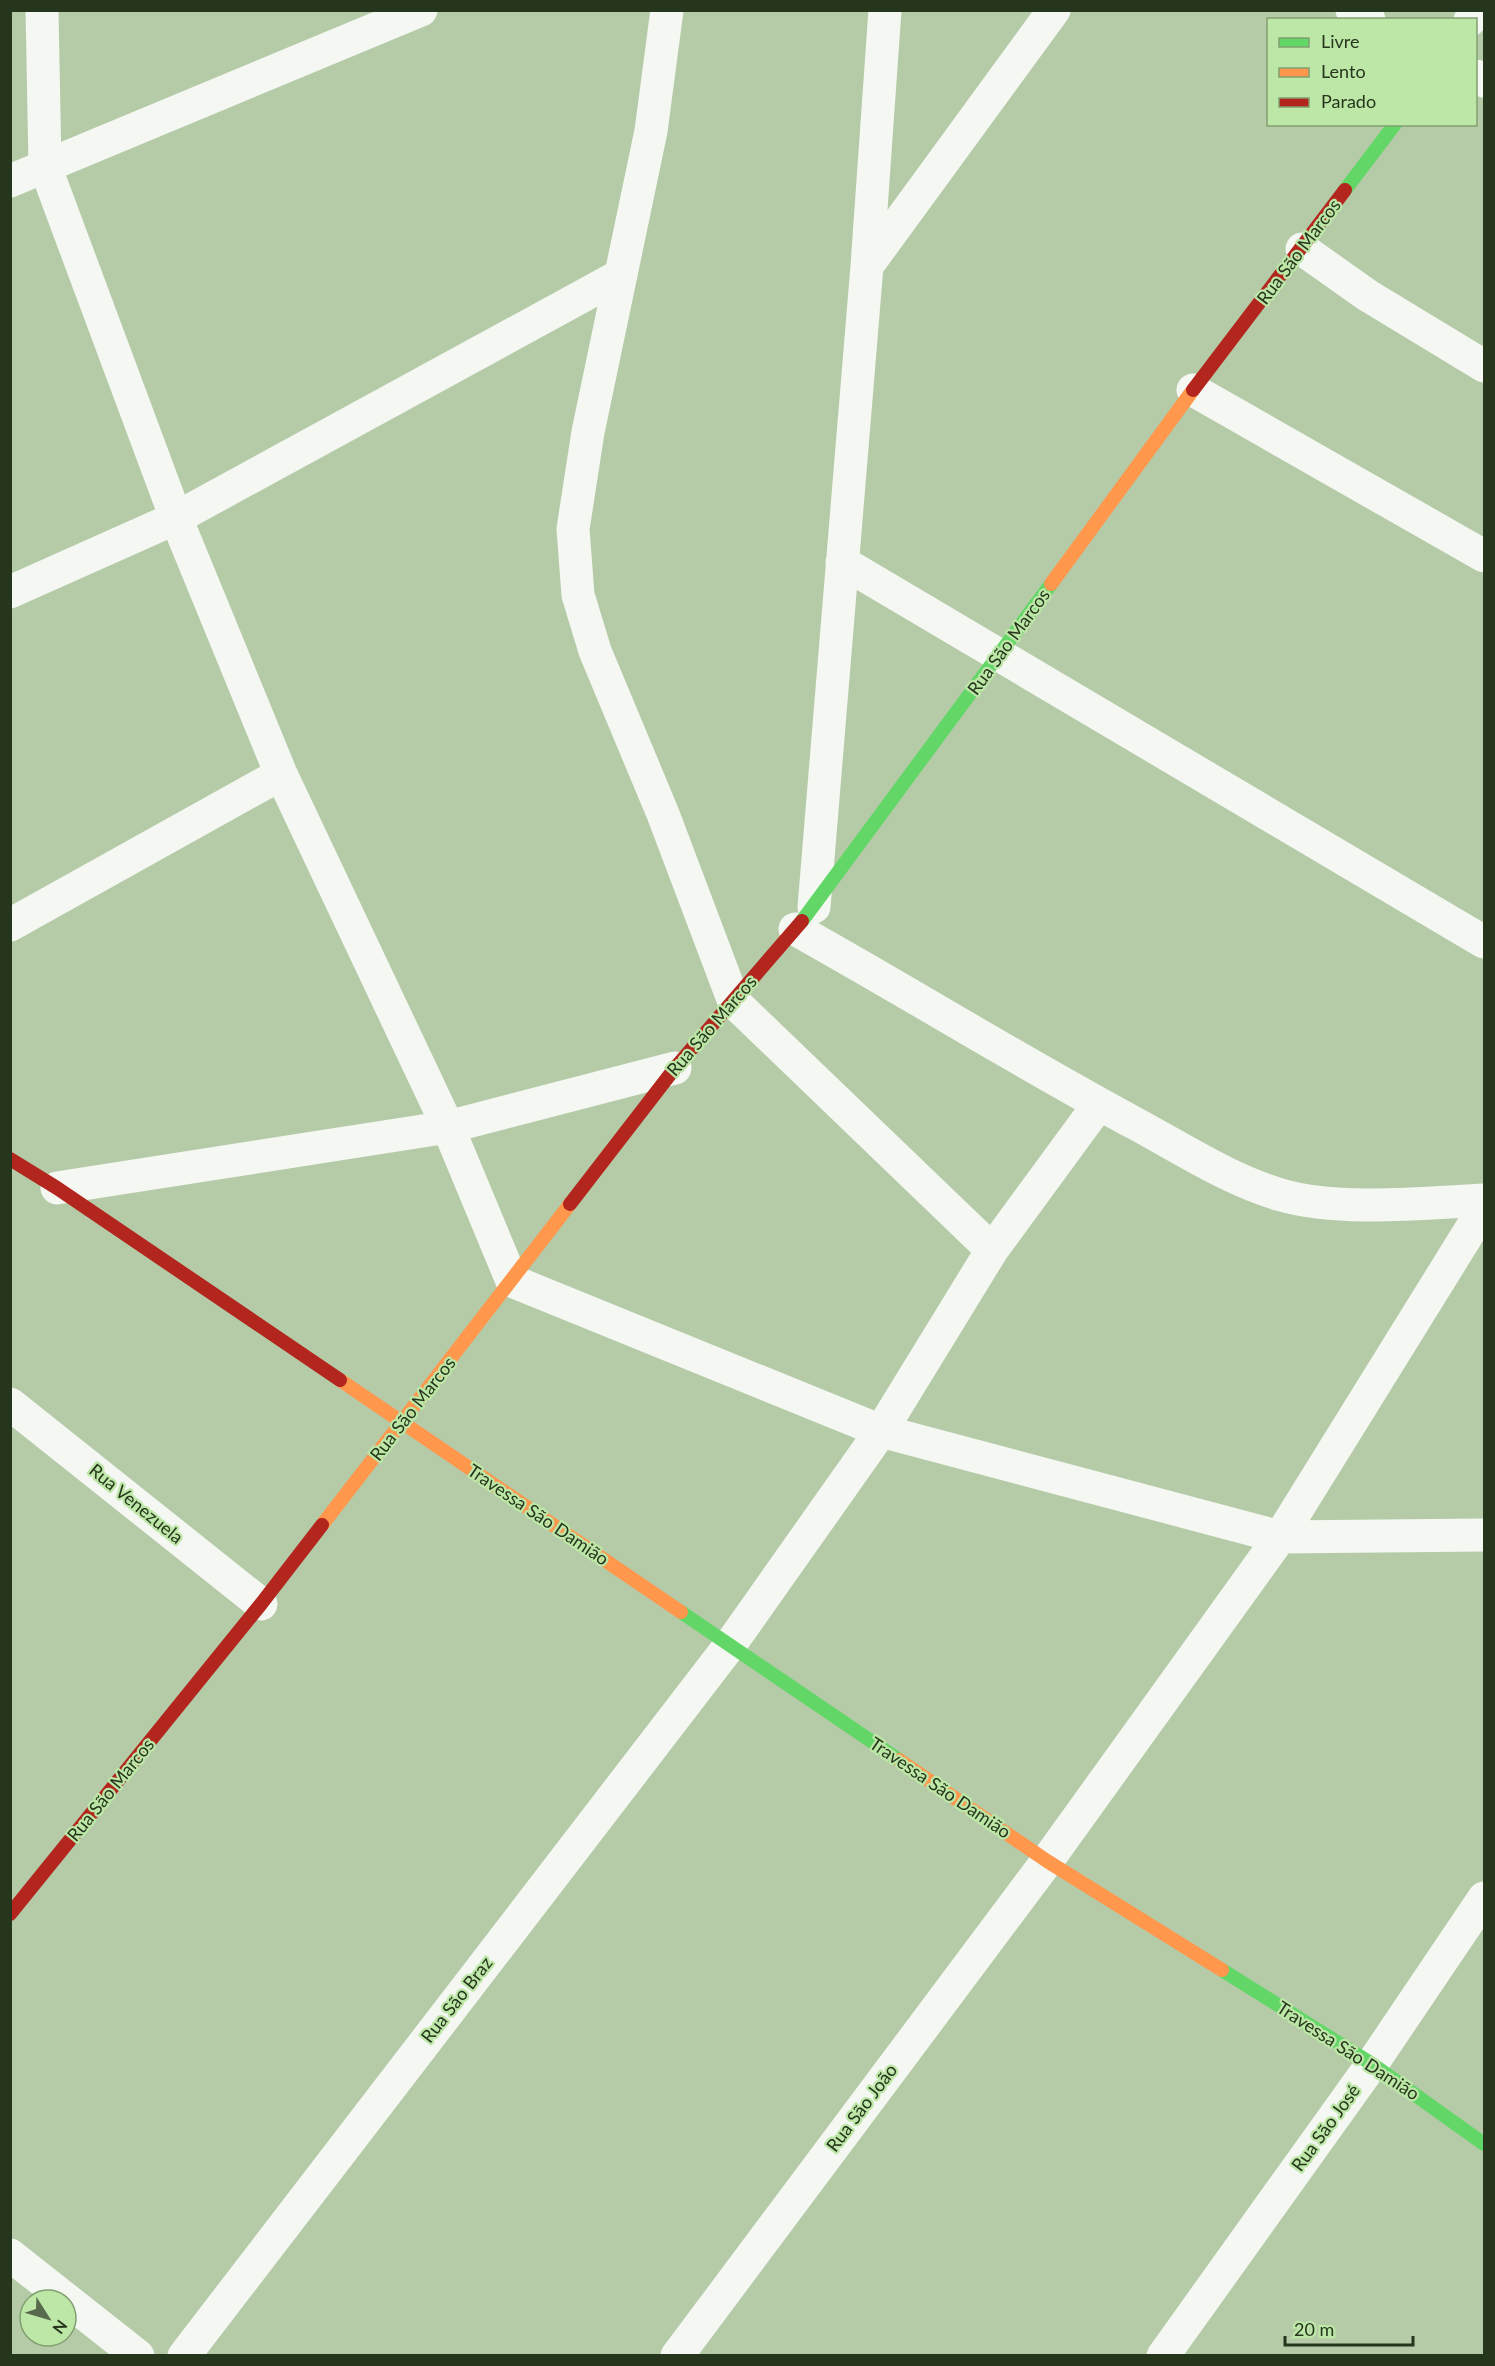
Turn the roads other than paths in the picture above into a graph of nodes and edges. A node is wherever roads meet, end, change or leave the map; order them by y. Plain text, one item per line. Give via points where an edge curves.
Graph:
1 (42, 10) edge
2 (421, 10) edge
3 (667, 10) edge
4 (885, 10) edge
5 (1054, 10) edge
6 (1352, 10) edge
7 (1366, 18) edge
8 (1394, 126) edge
9 (45, 166) junction
10 (10, 181) edge
11 (1302, 249) junction
12 (867, 266) junction
13 (621, 275) junction
14 (1485, 366) edge
15 (1193, 390) junction
16 (176, 518) junction
17 (1485, 556) edge
18 (842, 562) junction
19 (10, 592) edge
20 (998, 656) junction
21 (281, 774) junction
22 (804, 918) junction
23 (10, 925) edge
24 (1485, 942) edge
25 (734, 1002) junction
26 (675, 1068) junction
27 (1099, 1104) junction
28 (448, 1127) junction
29 (10, 1159) edge
30 (57, 1188) junction
31 (1485, 1200) edge
32 (1485, 1208) edge
33 (992, 1250) junction
34 (512, 1281) junction
35 (10, 1404) edge
36 (401, 1424) junction
37 (881, 1431) junction
38 (1485, 1535) edge
39 (1280, 1537) junction
40 (261, 1604) junction
41 (730, 1645) junction
42 (1047, 1861) junction
43 (1485, 1898) edge
44 (13, 1904) edge
45 (1372, 2064) junction
46 (1485, 2144) edge
47 (10, 2255) edge
48 (138, 2355) edge
49 (184, 2355) edge
50 (677, 2355) edge
51 (1163, 2355) edge

1 - 9 street
2 - 9 street
3 - 13 street via 651,131
4 - 12 street
5 - 12 street
6 - 7 street
8 - 11 street, Rua São Marcos
9 - 10 street
9 - 16 street
11 - 14 street via 1367,295
11 - 15 street, Rua São Marcos
12 - 18 street
13 - 16 street
13 - 25 street via 588,432 573,529 578,594 595,651 663,814
15 - 17 street
15 - 20 street, Rua São Marcos
16 - 19 street
16 - 21 street
18 - 20 street
18 - 22 street
20 - 22 street, Rua São Marcos
20 - 24 street
21 - 23 street
21 - 28 street
22 - 25 street, Rua São Marcos
22 - 27 street
25 - 26 street, Rua São Marcos
25 - 33 street
26 - 28 street
26 - 34 street, Rua São Marcos
27 - 31 street via 1240,1180 1282,1195 1322,1202 1389,1204
27 - 33 street, Rua São Braz
28 - 30 street
28 - 34 street
29 - 30 street, Travessa São Damião
30 - 36 street, Travessa São Damião
32 - 39 street, Rua São João
33 - 37 street, Rua São Braz
34 - 36 street, Rua São Marcos
34 - 37 street
35 - 40 street, Rua Venezuela
36 - 40 street, Rua São Marcos
36 - 41 street, Travessa São Damião
37 - 39 street
37 - 41 street, Rua São Braz
38 - 39 street
39 - 42 street, Rua São João
40 - 44 street, Rua São Marcos
41 - 42 street, Travessa São Damião
41 - 49 street, Rua São Braz
42 - 45 street, Travessa São Damião
42 - 50 street, Rua São João
43 - 45 street, Rua São José
45 - 46 street, Travessa São Damião
45 - 51 street, Rua São José
47 - 48 street

